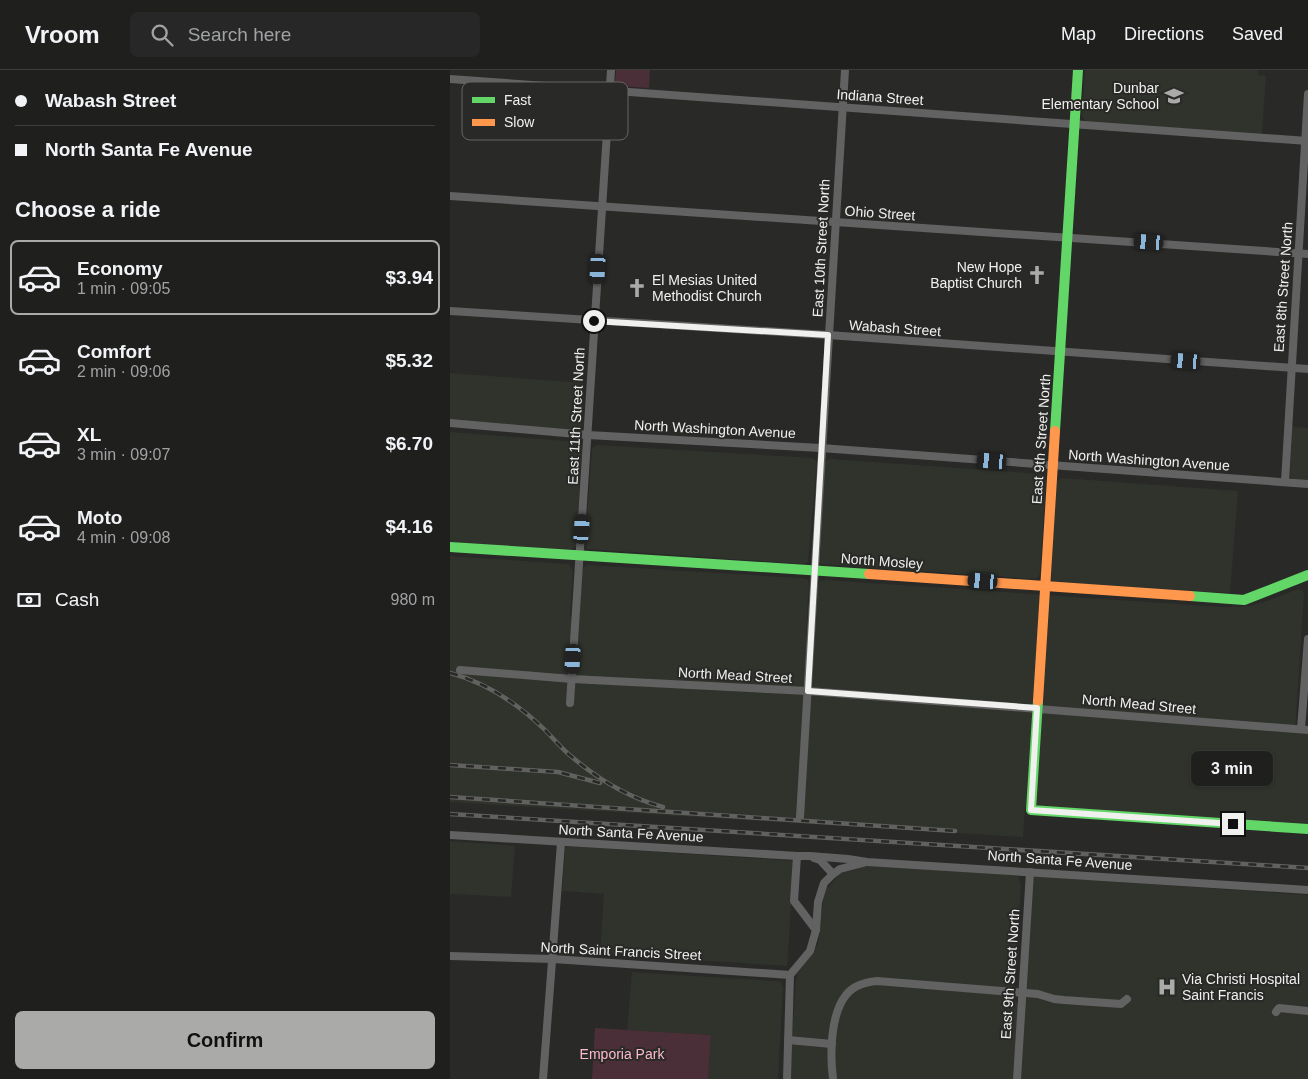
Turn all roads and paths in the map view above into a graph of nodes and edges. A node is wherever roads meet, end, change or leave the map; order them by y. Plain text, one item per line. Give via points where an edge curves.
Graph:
1 (844, 70) edge
2 (1078, 70) edge
3 (450, 79) edge
4 (494, 82) edge
5 (628, 91) edge
6 (1308, 94) edge
7 (842, 107) junction
8 (1075, 124) junction
9 (607, 140) edge
10 (1307, 141) edge
11 (450, 196) edge
12 (602, 206) junction
13 (835, 223) junction
14 (1068, 237) junction
15 (1297, 253) junction
16 (1308, 254) edge
17 (450, 311) edge
18 (594, 321) junction
19 (828, 335) junction
20 (1060, 352) junction
21 (1291, 368) junction
22 (1308, 369) edge
23 (450, 423) edge
24 (588, 435) junction
25 (822, 448) junction
26 (1053, 465) junction
27 (1284, 482) junction
28 (1308, 484) edge
29 (450, 547) edge
30 (580, 555) junction
31 (815, 570) junction
32 (1308, 575) edge
33 (1044, 586) junction
34 (1308, 639) edge
35 (460, 670) dead end
36 (572, 678) junction
37 (808, 691) junction
38 (570, 703) dead end
39 (1037, 708) junction
40 (1305, 729) edge
41 (800, 817) dead end
42 (1308, 829) edge
43 (450, 835) edge
44 (561, 843) junction
45 (797, 856) junction
46 (810, 856) junction
47 (867, 862) junction
48 (1030, 872) junction
49 (833, 874) junction
50 (1308, 890) edge
51 (816, 930) junction
52 (450, 956) edge
53 (553, 959) junction
54 (790, 975) junction
55 (1022, 993) junction
56 (1127, 999) dead end
57 (1308, 1010) edge
58 (1276, 1012) dead end
59 (788, 1040) junction
60 (832, 1044) junction
61 (543, 1079) edge
62 (787, 1079) edge
63 (833, 1079) edge
64 (1017, 1079) edge

1 - 7 street, East 10th Street North
2 - 8 street, East 9th Street North
3 - 4 street, Indiana Street
5 - 7 street, Indiana Street
6 - 10 street, East 8th Street North
7 - 8 street, Indiana Street
7 - 13 street, East 10th Street North
8 - 10 street, Indiana Street
8 - 14 street, East 9th Street North
9 - 12 street, East 11th Street North
10 - 15 street, East 8th Street North
11 - 12 street, Ohio Street
12 - 13 street, Ohio Street
12 - 18 street, East 11th Street North
13 - 14 street, Ohio Street
13 - 19 street, East 10th Street North
14 - 15 street, Ohio Street
14 - 20 street, East 9th Street North
15 - 16 street, Ohio Street
15 - 21 street, East 8th Street North
17 - 18 street, Wabash Street
18 - 19 street, Wabash Street
18 - 24 street, East 11th Street North
19 - 20 street, Wabash Street
19 - 25 street, East 10th Street North
20 - 21 street, Wabash Street
20 - 26 street, East 9th Street North
21 - 22 street, Wabash Street
21 - 27 street, East 8th Street North
23 - 24 street, North Washington Avenue
24 - 25 street, North Washington Avenue
24 - 30 street, East 11th Street North
25 - 26 street, North Washington Avenue
25 - 31 street, East 10th Street North
26 - 27 street, North Washington Avenue
26 - 33 street, East 9th Street North
27 - 28 street, North Washington Avenue
29 - 30 street, North Mosley
30 - 31 street, North Mosley
30 - 36 street, East 11th Street North
31 - 33 street, North Mosley
31 - 37 street, East 10th Street North
32 - 33 street, North Mosley via 1244,600
33 - 39 street, East 9th Street North
34 - 40 street
35 - 36 street, North Mead Street
36 - 37 street, North Mead Street
36 - 38 street, East 11th Street North
37 - 39 street, North Mead Street
37 - 41 street, East 10th Street North
39 - 40 street, North Mead Street
39 - 42 street, East 9th Street North via 1031,810
43 - 44 street, North Santa Fe Avenue
44 - 45 street, North Santa Fe Avenue
44 - 53 street
45 - 46 street, North Santa Fe Avenue
45 - 51 street via 794,901
46 - 47 street, North Santa Fe Avenue
46 - 49 street via 820,860
47 - 48 street, North Santa Fe Avenue
47 - 49 street via 847,866
48 - 50 street, North Santa Fe Avenue
48 - 55 street, East 9th Street North
49 - 51 street via 824,883 818,902
51 - 54 street via 810,951
52 - 53 street, North Saint Francis Street
53 - 54 street, North Saint Francis Street
53 - 61 street
54 - 59 street
55 - 56 street via 1121,1004
55 - 60 street via 867,982 846,995 839,1010
55 - 64 street, East 9th Street North
57 - 58 street via 1279,1008
59 - 60 street
59 - 62 street
60 - 63 street

